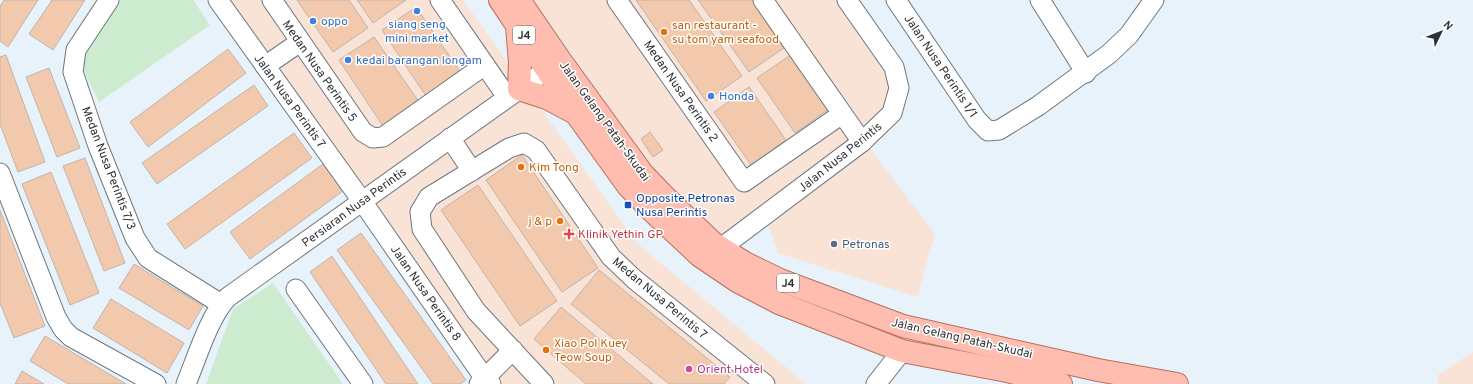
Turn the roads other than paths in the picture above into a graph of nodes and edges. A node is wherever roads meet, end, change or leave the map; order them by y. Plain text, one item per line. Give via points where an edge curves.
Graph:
1 (109, 0) edge
2 (218, 0) edge
3 (272, 0) edge
4 (440, 0) edge
5 (500, 0) edge
6 (519, 0) edge
7 (618, 0) edge
8 (763, 0) edge
9 (848, 0) edge
10 (896, 0) edge
11 (1040, 0) edge
12 (1154, 0) edge
13 (516, 24) junction
14 (300, 42) junction
15 (486, 65) junction
16 (554, 65) junction
17 (265, 66) junction
18 (1086, 72) junction
19 (513, 93) junction
20 (842, 114) junction
21 (578, 115) junction
22 (450, 138) junction
23 (862, 142) junction
24 (472, 171) junction
25 (0, 173) edge
26 (362, 201) junction
27 (721, 248) junction
28 (296, 289) dead end
29 (221, 304) junction
30 (513, 350) junction
31 (902, 351) junction
32 (1096, 377) edge
33 (1023, 378) edge
34 (1124, 380) edge
35 (485, 382) edge
36 (156, 384) edge
37 (186, 384) edge
38 (363, 384) edge
39 (544, 384) edge
40 (765, 384) edge
41 (876, 384) edge
42 (1061, 384) edge
43 (1177, 384) edge

1 - 29 street, Medan Nusa Perintis 7/3 via 76,50 73,72 98,146 135,238 148,258
2 - 17 street, Jalan Nusa Perintis 7
3 - 14 street, Medan Nusa Perintis 5
4 - 15 street
5 - 13 main road, Jalan Gelang Patah-Skudai / J4
6 - 16 main road, Jalan Gelang Patah-Skudai / J4
7 - 20 street, Medan Nusa Perintis 2 via 744,182
8 - 20 street
9 - 23 street, Jalan Nusa Perintis via 894,67 899,88 892,113
10 - 18 street, Jalan Nusa Perintis 1/1 via 977,120 988,131 999,130
11 - 18 street
12 - 18 street via 1129,35
13 - 16 main road, Jalan Gelang Patah-Skudai / J4
13 - 19 main road via 520,63
14 - 15 street, Medan Nusa Perintis 5 via 363,132 373,138 383,137
14 - 17 street
15 - 19 street
16 - 19 street, Persiaran Nusa Perintis
16 - 21 main road, Jalan Gelang Patah-Skudai / J4
16 - 27 main road, Jalan Gelang Patah-Skudai / J4 via 642,174 686,218
17 - 26 street, Jalan Nusa Perintis 7
19 - 21 main road via 548,98
19 - 22 street, Persiaran Nusa Perintis
20 - 23 street
21 - 31 main road, Jalan Gelang Patah-Skudai / J4 via 628,186 700,256 737,281 779,302
22 - 24 street
22 - 26 street, Persiaran Nusa Perintis
23 - 27 street, Jalan Nusa Perintis
24 - 30 street via 429,197 420,212 422,229 476,311
24 - 40 street, Medan Nusa Perintis 7 via 509,148 524,143 536,150 611,257
25 - 36 street via 63,329 72,337
26 - 29 street, Persiaran Nusa Perintis
26 - 35 street, Jalan Nusa Perintis 8
27 - 32 main road, Jalan Gelang Patah-Skudai / J4 via 780,280 894,323
28 - 38 street
29 - 37 street, Persiaran Nusa Perintis
30 - 35 street
30 - 39 street
31 - 33 main road, Jalan Gelang Patah-Skudai / J4
31 - 41 street
32 - 34 main road, Jalan Gelang Patah-Skudai / J4
33 - 42 main road, Jalan Gelang Patah-Skudai / J4
34 - 43 main road, Jalan Gelang Patah-Skudai / J4

